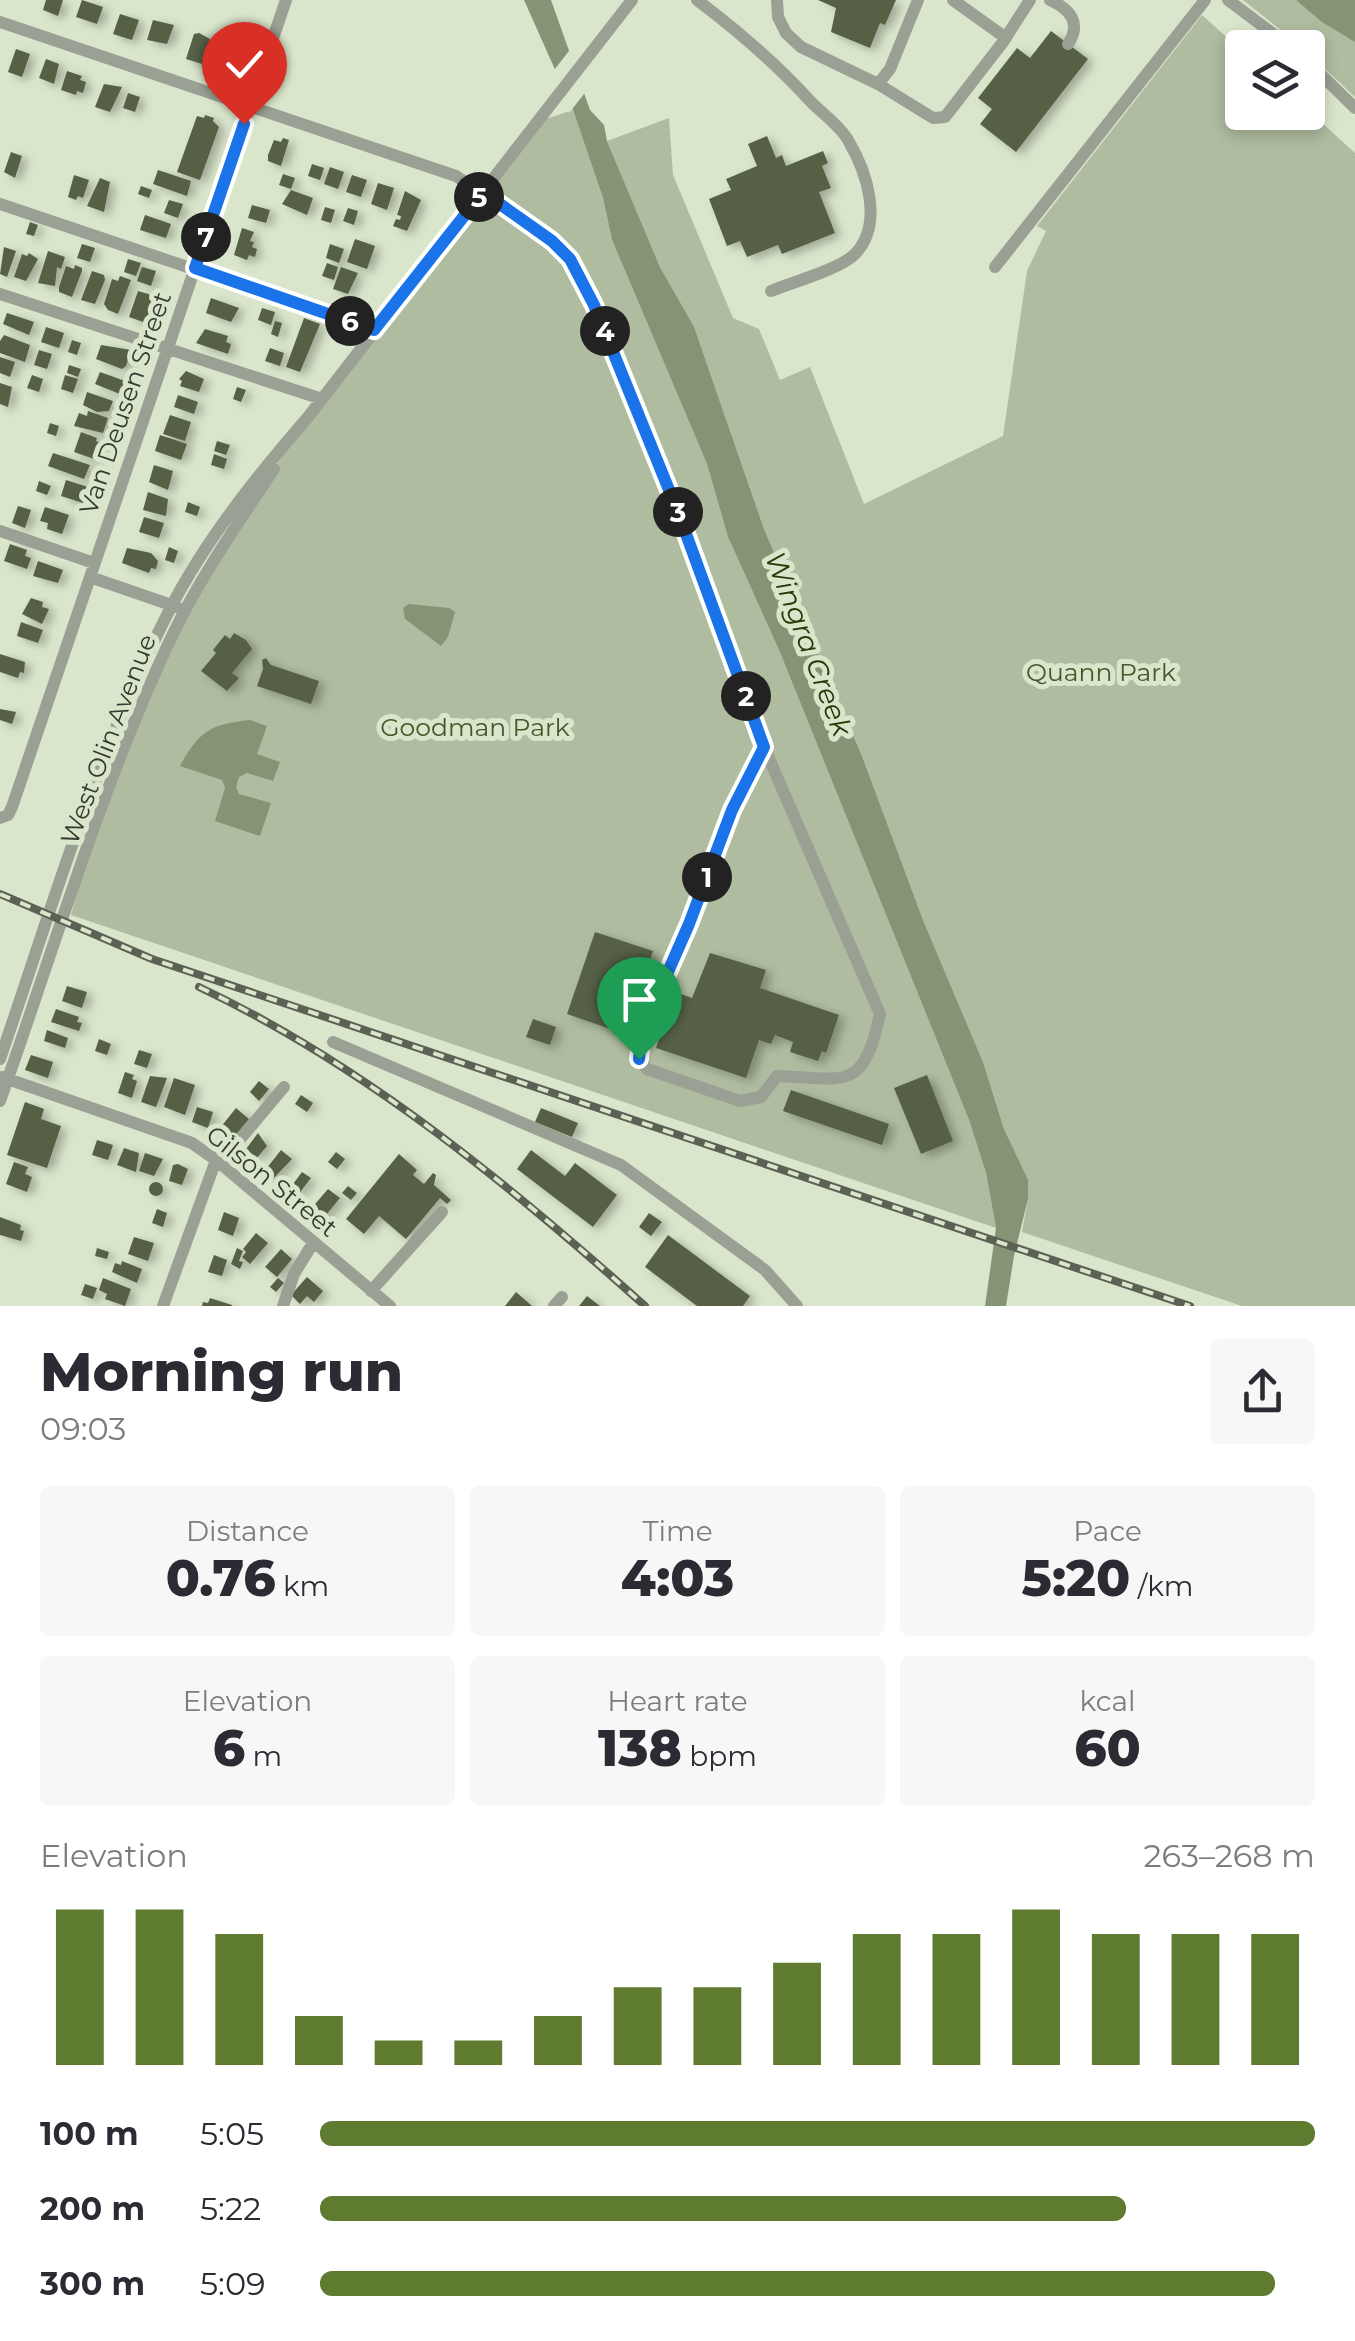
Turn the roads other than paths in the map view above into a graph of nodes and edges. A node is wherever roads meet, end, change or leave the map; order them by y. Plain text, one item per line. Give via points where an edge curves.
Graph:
1 (286, 0) edge
2 (632, 0) edge
3 (696, 0) edge
4 (777, 0) edge
5 (918, 0) edge
6 (952, 0) edge
7 (1030, 0) edge
8 (1050, 0) edge
9 (1205, 0) edge
10 (1228, 0) edge
11 (0, 22) edge
12 (1268, 30) edge
13 (1006, 38) junction
14 (1068, 44) dead end
15 (1325, 79) edge
16 (878, 84) junction
17 (250, 106) junction
18 (1355, 108) edge
19 (483, 192) junction
20 (0, 204) edge
21 (995, 267) dead end
22 (195, 268) junction
23 (771, 291) dead end
24 (0, 294) edge
25 (374, 330) junction
26 (167, 350) junction
27 (322, 399) junction
28 (1, 535) edge
29 (94, 563) junction
30 (90, 577) junction
31 (179, 607) junction
32 (764, 747) junction
33 (2, 818) edge
34 (17, 1009) junction
35 (333, 1042) dead end
36 (0, 1059) edge
37 (4, 1078) edge
38 (284, 1086) dead end
39 (0, 1101) edge
40 (218, 1162) junction
41 (442, 1212) dead end
42 (313, 1243) junction
43 (372, 1291) junction
44 (164, 1306) edge
45 (283, 1306) edge
46 (390, 1306) edge
47 (798, 1306) edge

1 - 17 street, Van Deusen Street
2 - 19 street, West Olin Avenue
3 - 23 street via 745,36 848,139 872,202 866,242 852,258
4 - 16 street via 778,18 802,47
5 - 16 street
6 - 13 street
7 - 13 street
8 - 14 street via 1072,15
9 - 21 street
10 - 12 street
11 - 17 street
13 - 16 street via 945,117 934,118
15 - 18 street
17 - 19 street via 456,176
17 - 22 street, Van Deusen Street
19 - 25 street, West Olin Avenue
19 - 32 street via 570,259 594,305
20 - 22 street
22 - 25 street
22 - 26 street, Van Deusen Street
24 - 26 street
25 - 27 street, West Olin Avenue
26 - 27 street
26 - 29 street, Van Deusen Street
27 - 31 street, West Olin Avenue via 232,511
28 - 29 street
29 - 30 street, Van Deusen Street
30 - 31 street
30 - 33 street, Van Deusen Street via 12,806
31 - 34 street, West Olin Avenue via 143,665 104,759
32 - 32 street via 880,1014 873,1045 860,1067 841,1080 777,1076 762,1097 740,1101 657,1074 639,1059 642,1031
34 - 36 street, West Olin Avenue
34 - 37 street, West Olin Avenue
35 - 47 street via 621,1165 765,1270
37 - 39 street, West Olin Avenue
37 - 40 street, Gilson Street via 192,1143
38 - 40 street
40 - 42 street, Gilson Street
40 - 44 street
41 - 43 street
42 - 43 street, Gilson Street
42 - 45 street
43 - 46 street, Gilson Street

